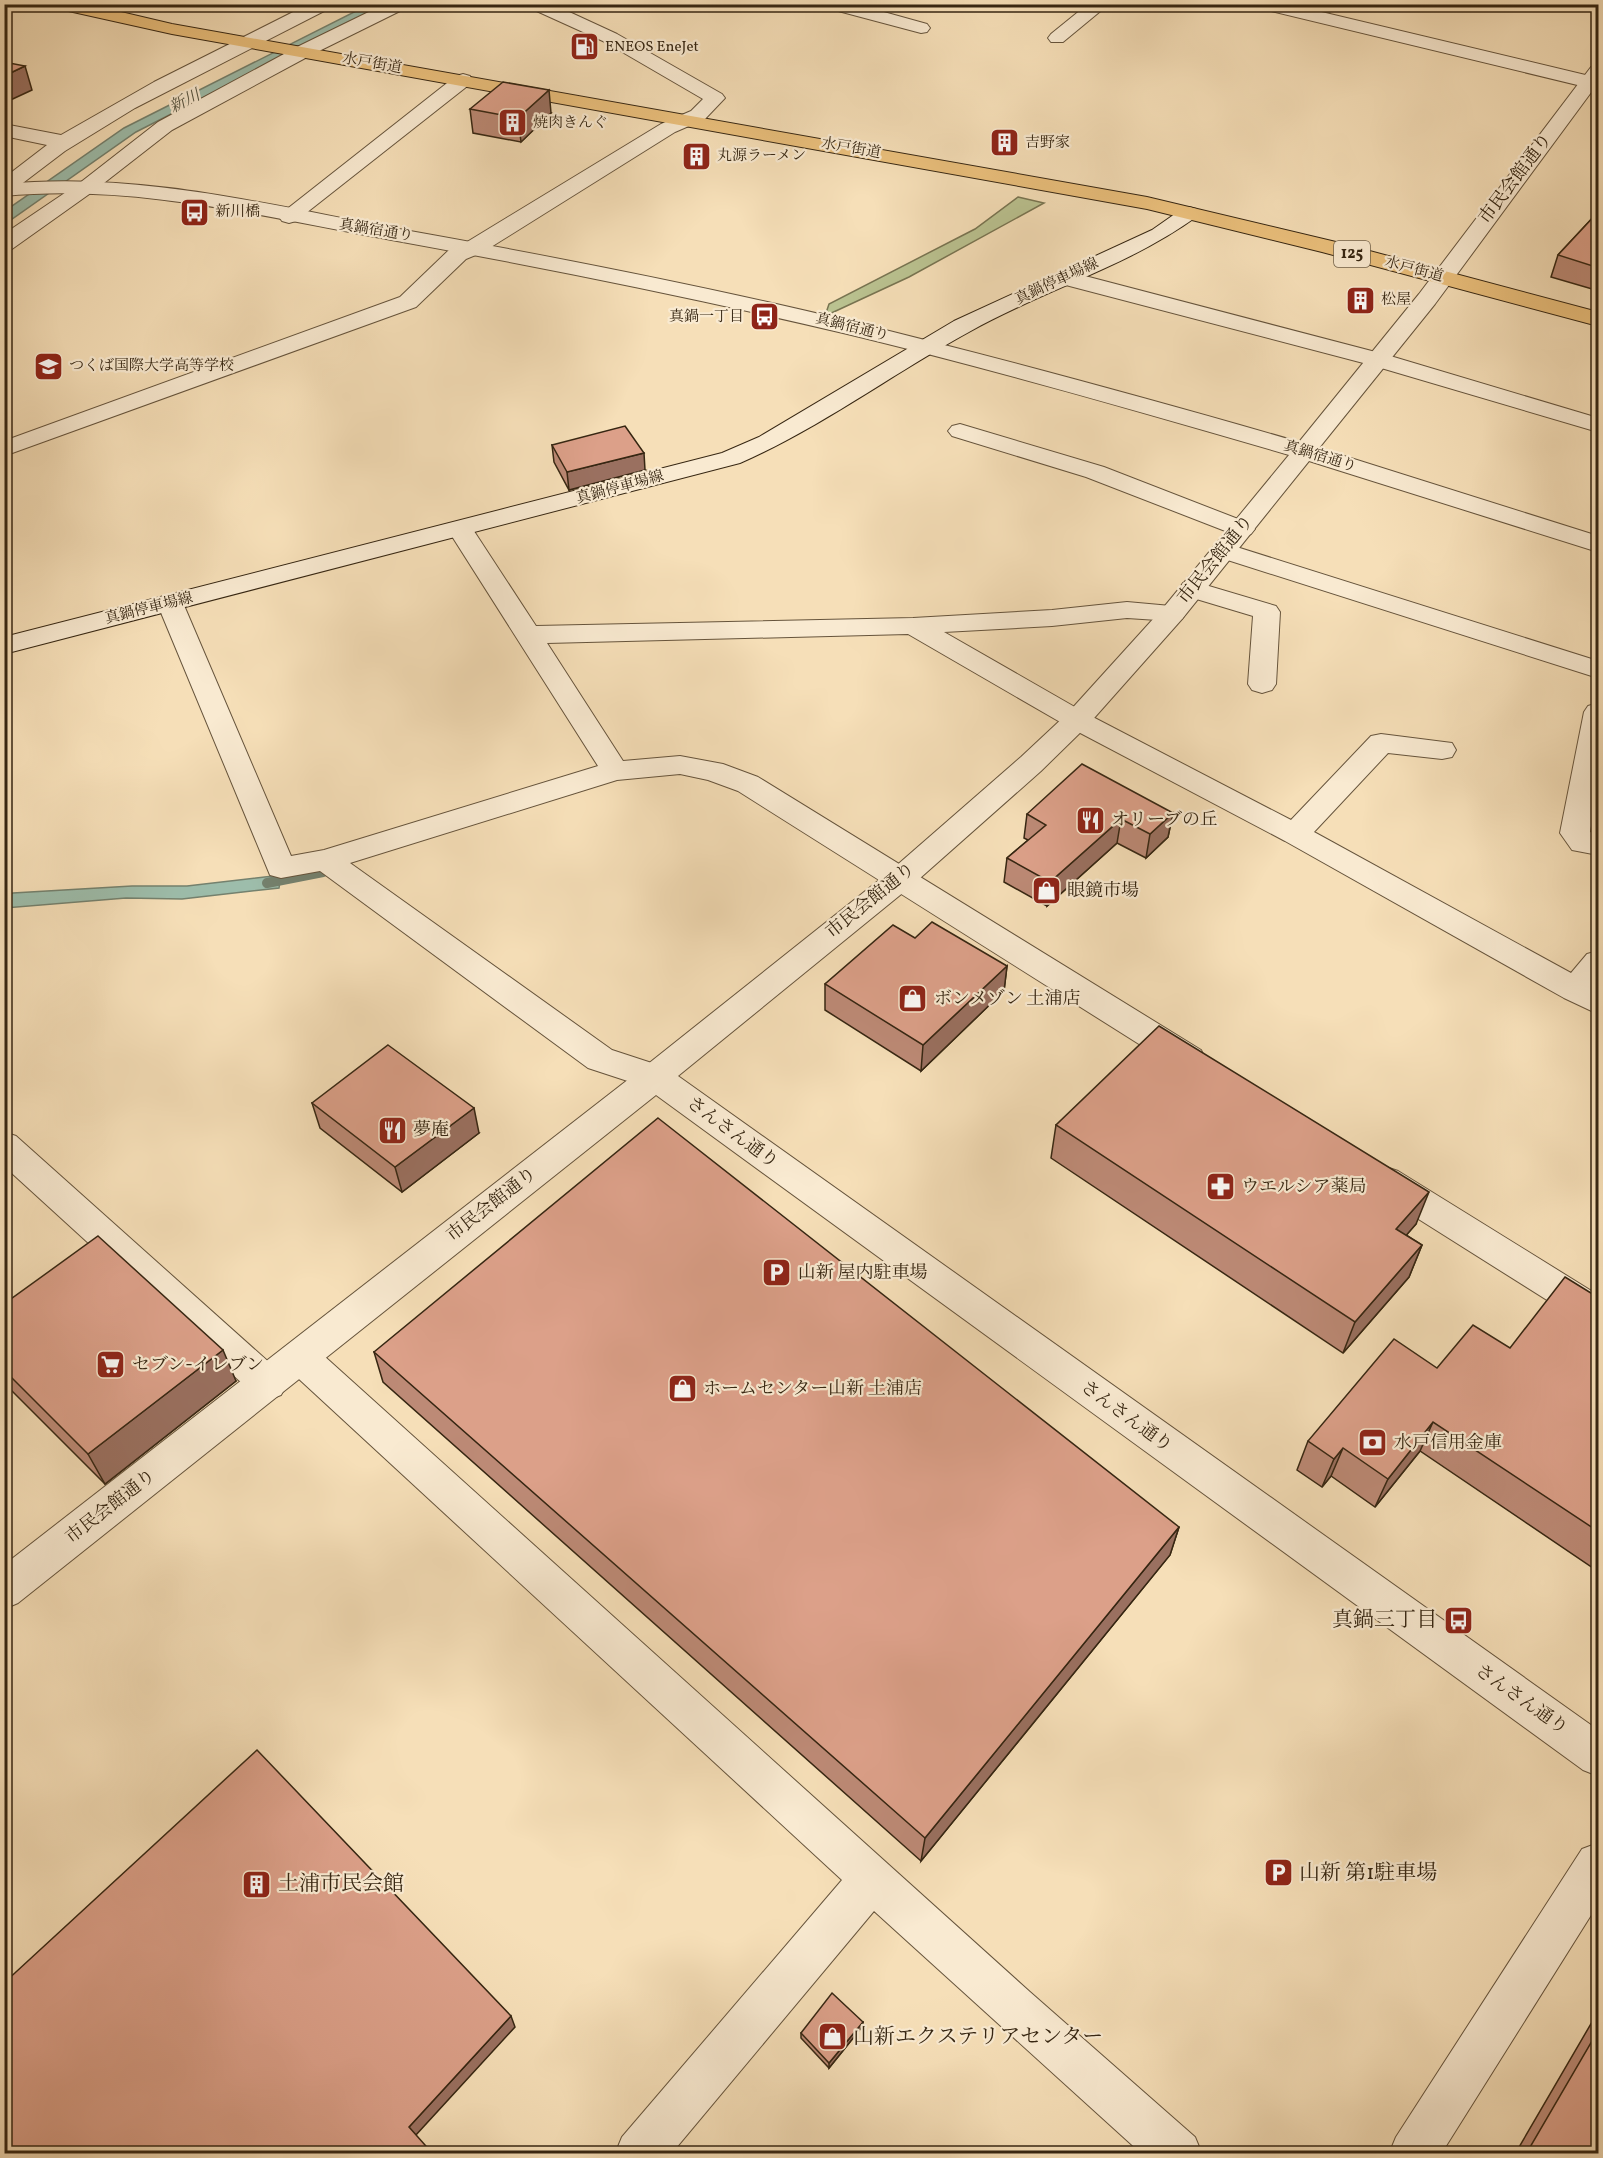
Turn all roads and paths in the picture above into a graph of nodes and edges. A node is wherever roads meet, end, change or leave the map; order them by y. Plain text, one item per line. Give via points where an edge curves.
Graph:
1 (61, 4) edge
2 (324, 4) edge
3 (400, 4) edge
4 (536, 4) edge
5 (833, 4) edge
6 (1100, 4) edge
7 (1263, 4) edge
8 (921, 28) dead end
9 (1057, 38) dead end
10 (251, 43) junction
11 (300, 52) junction
12 (1596, 79) edge
13 (463, 80) junction
14 (687, 120) junction
15 (4, 130) edge
16 (64, 142) junction
17 (88, 186) junction
18 (9, 189) edge
19 (1189, 213) junction
20 (289, 217) junction
21 (4, 244) edge
22 (474, 248) junction
23 (1066, 278) junction
24 (1443, 278) junction
25 (1599, 319) edge
26 (927, 346) junction
27 (1379, 360) junction
28 (1599, 425) edge
29 (960, 431) dead end
30 (4, 449) edge
31 (1304, 452) junction
32 (1242, 529) junction
33 (461, 530) junction
34 (1599, 544) edge
35 (1224, 551) junction
36 (1192, 589) junction
37 (170, 603) junction
38 (1173, 613) junction
39 (913, 626) junction
40 (527, 635) junction
41 (4, 646) edge
42 (1599, 670) edge
43 (1262, 684) dead end
44 (1599, 712) edge
45 (1077, 720) junction
46 (1442, 750) dead end
47 (615, 771) junction
48 (1295, 834) junction
49 (1599, 845) edge
50 (325, 860) junction
51 (899, 880) junction
52 (1599, 962) edge
53 (1587, 996) edge
54 (1214, 1075) edge
55 (655, 1077) junction
56 (4, 1145) edge
57 (1356, 1162) edge
58 (1599, 1313) edge
59 (300, 1357) junction
60 (268, 1384) junction
61 (4, 1590) edge
62 (1599, 1755) edge
63 (1599, 1865) edge
64 (873, 1878) junction
65 (639, 2154) edge
66 (1178, 2154) edge
67 (1413, 2154) edge

1 - 10 highway, 水戸街道 / 125 via 128,21
2 - 10 street
3 - 11 street
4 - 14 street via 611,38 715,98
5 - 8 street
6 - 9 street
7 - 12 street
10 - 11 highway, 水戸街道 / 125
10 - 16 street
11 - 13 highway, 水戸街道 / 125
11 - 17 street via 165,126
12 - 24 street, 市民会館通り
13 - 14 highway, 水戸街道 / 125
13 - 20 street
14 - 19 highway, 水戸街道 / 125
14 - 22 street
15 - 16 street
16 - 18 street
17 - 18 street, 真鍋宿通り
17 - 20 street, 真鍋宿通り via 157,193
17 - 21 street
19 - 23 street, 真鍋停車場線 via 1159,234
19 - 24 highway, 水戸街道 / 125
20 - 22 street, 真鍋宿通り
22 - 26 street, 真鍋宿通り via 735,300
22 - 30 street via 458,254 408,302
23 - 26 street, 真鍋停車場線
23 - 27 street
24 - 25 highway, 水戸街道 / 125
24 - 27 street, 市民会館通り
26 - 31 street, 真鍋宿通り
26 - 33 street, 真鍋停車場線 via 768,442 731,458
27 - 28 street
27 - 31 street, 市民会館通り
29 - 32 street via 1095,472
31 - 32 street, 市民会館通り
31 - 34 street, 真鍋宿通り
32 - 35 street, 市民会館通り
33 - 37 street, 真鍋停車場線
33 - 40 street
35 - 36 street, 市民会館通り
35 - 42 street
36 - 38 street, 市民会館通り
36 - 43 street via 1267,612
37 - 41 street, 真鍋停車場線
37 - 50 street via 281,868
38 - 39 street via 1127,610
38 - 45 street, 市民会館通り
39 - 40 street
39 - 45 street
40 - 47 street
44 - 49 street via 1575,833 1582,843
45 - 48 street
45 - 51 street, 市民会館通り
46 - 48 street via 1381,743
47 - 50 street
47 - 51 street via 680,765 713,771 747,784
48 - 53 street
50 - 55 street, さんさん通り via 600,1059
51 - 54 street
51 - 55 street, 市民会館通り
52 - 53 street
55 - 59 street, 市民会館通り
55 - 62 street, さんさん通り
56 - 60 street
57 - 58 street
59 - 60 street, 市民会館通り
59 - 64 street
60 - 61 street, 市民会館通り
63 - 67 street
64 - 65 street
64 - 66 street

